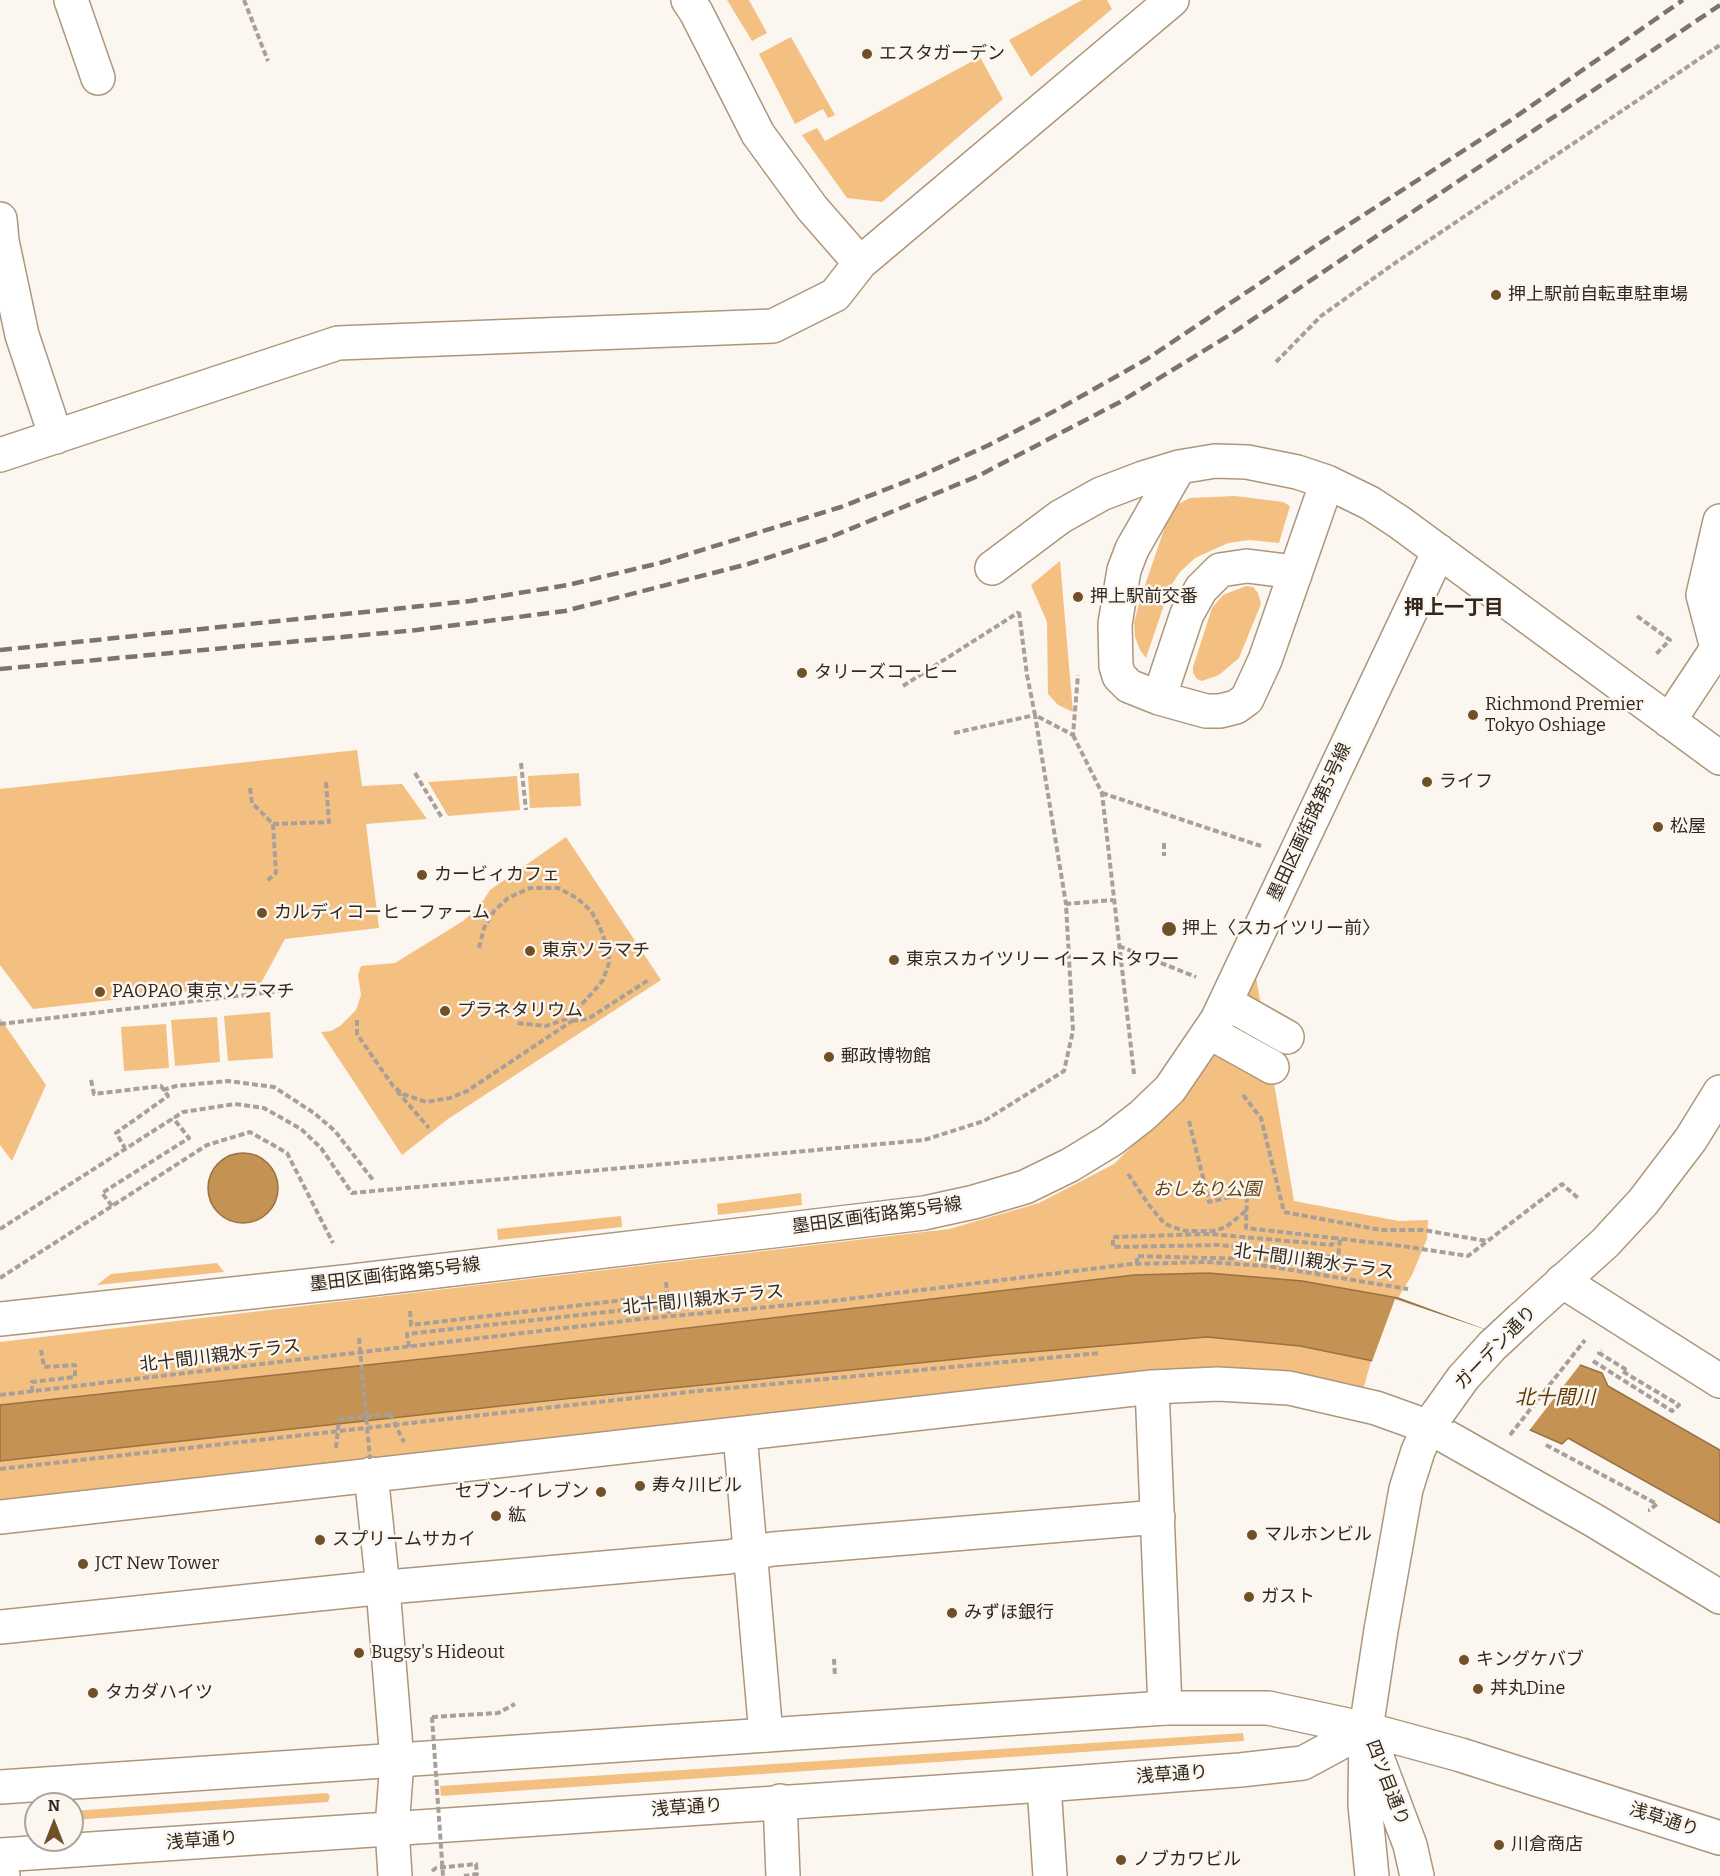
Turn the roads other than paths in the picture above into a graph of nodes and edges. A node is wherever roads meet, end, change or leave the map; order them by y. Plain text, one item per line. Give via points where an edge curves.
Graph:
1 (71, 0) edge
2 (688, 0) edge
3 (1172, 0) edge
4 (98, 78) dead end
5 (1, 230) edge
6 (860, 263) junction
7 (56, 437) junction
8 (0, 455) edge
9 (1179, 467) junction
10 (1328, 482) junction
11 (1720, 521) edge
12 (1439, 551) junction
13 (992, 568) dead end
14 (1295, 575) junction
15 (1719, 646) edge
16 (1160, 698) junction
17 (1669, 721) junction
18 (1720, 758) edge
19 (1227, 1003) junction
20 (1209, 1032) junction
21 (1287, 1037) dead end
22 (1272, 1067) dead end
23 (1720, 1092) edge
24 (1562, 1281) junction
25 (0, 1319) edge
26 (1720, 1381) edge
27 (1152, 1387) junction
28 (1433, 1420) junction
29 (740, 1434) junction
30 (370, 1466) junction
31 (0, 1517) edge
32 (1158, 1517) junction
33 (749, 1554) junction
34 (383, 1588) junction
35 (1720, 1597) edge
36 (0, 1627) edge
37 (1165, 1708) junction
38 (1366, 1729) junction
39 (766, 1735) junction
40 (397, 1761) junction
41 (1044, 1785) junction
42 (0, 1787) edge
43 (780, 1802) junction
44 (392, 1828) junction
45 (1720, 1838) edge
46 (0, 1855) edge
47 (0, 1861) edge
48 (3, 1876) edge
49 (394, 1876) edge
50 (783, 1876) edge
51 (1050, 1876) edge
52 (1372, 1876) edge
53 (1418, 1876) edge

1 - 4 street
2 - 6 street via 758,134 812,208
3 - 6 street
5 - 7 street via 22,335
6 - 7 street via 835,295 773,326 338,344
7 - 8 street
9 - 10 street via 1215,461 1247,462
9 - 13 street via 1101,494 1060,517
9 - 16 street via 1132,549 1114,624 1119,676 1129,686
10 - 12 street via 1370,503
10 - 14 street
11 - 15 street via 1703,595
12 - 17 street
12 - 19 street, 墨田区画街路第5号線
14 - 16 street via 1247,566 1220,570 1201,589 1187,614
14 - 16 street via 1247,699 1236,707 1206,711
15 - 17 street
17 - 18 street
19 - 20 street, 墨田区画街路第5号線
19 - 21 street
20 - 22 street
20 - 25 street, 墨田区画街路第5号線 via 1170,1089 1111,1140 1025,1187 974,1202 924,1213
23 - 24 street, ガーデン通り via 1691,1139 1642,1202 1605,1243
24 - 26 street
24 - 28 street, ガーデン通り, bridge via 1492,1346
27 - 28 street via 1218,1384 1289,1388
27 - 29 street
27 - 32 street
28 - 35 street
28 - 38 street, ガーデン通り via 1418,1450 1406,1489
29 - 30 street
29 - 33 street
30 - 31 street
30 - 34 street
32 - 33 street
32 - 37 street
33 - 34 street
33 - 39 street
34 - 36 street
34 - 40 street
37 - 38 street, 浅草通り via 1268,1708
37 - 39 street, 浅草通り
38 - 41 street, 浅草通り via 1303,1763
38 - 45 street, 浅草通り via 1461,1755
38 - 52 street, 四ツ目通り via 1365,1805
38 - 53 street, 四ツ目通り
39 - 40 street, 浅草通り
40 - 42 street, 浅草通り
40 - 44 street
41 - 43 street, 浅草通り
41 - 51 street
43 - 44 street, 浅草通り
43 - 50 street
44 - 46 street, 浅草通り
44 - 49 street
47 - 48 street

